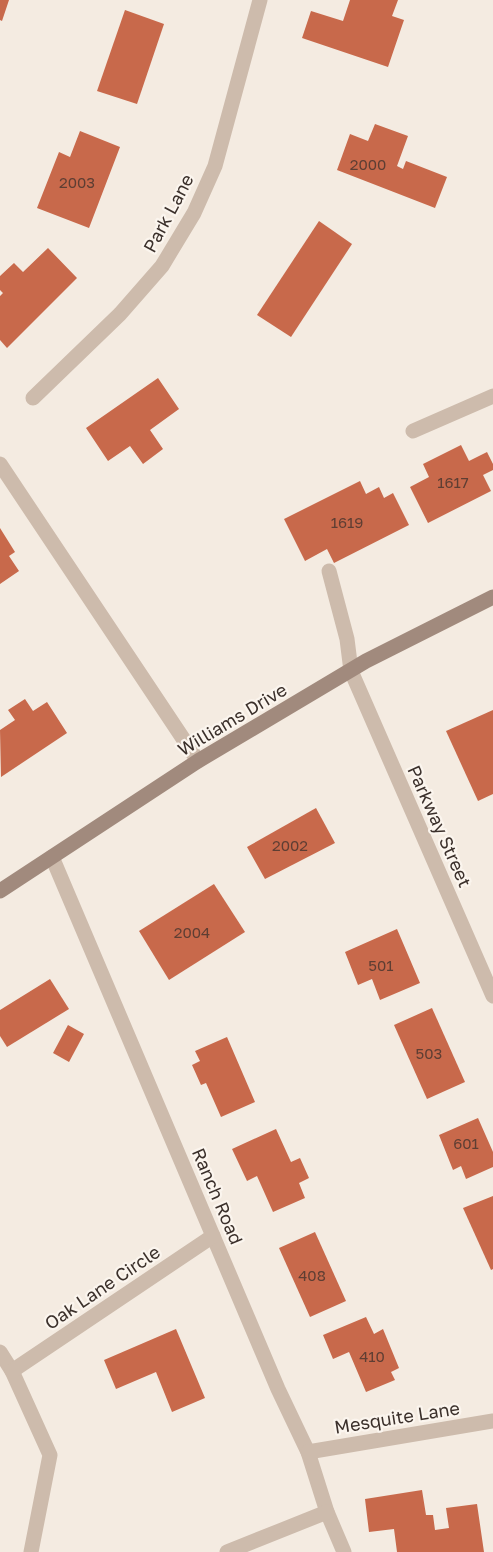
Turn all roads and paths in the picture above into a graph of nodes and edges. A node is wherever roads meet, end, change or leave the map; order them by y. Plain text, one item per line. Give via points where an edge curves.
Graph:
1 (260, 0) edge
2 (493, 396) edge
3 (33, 398) dead end
4 (413, 431) dead end
5 (0, 464) edge
6 (329, 571) dead end
7 (493, 597) edge
8 (351, 671) junction
9 (198, 761) junction
10 (52, 857) junction
11 (0, 891) edge
12 (493, 996) edge
13 (213, 1236) junction
14 (0, 1352) edge
15 (12, 1371) junction
16 (493, 1421) edge
17 (308, 1452) junction
18 (327, 1512) junction
19 (31, 1552) edge
20 (227, 1552) edge
21 (344, 1552) edge

1 - 3 street, Park Lane via 215,165 194,213 162,266 120,314
2 - 4 street
5 - 9 street
6 - 8 street, Parkway Street
7 - 8 main road, Williams Drive
8 - 9 main road, Williams Drive
8 - 12 street, Parkway Street
9 - 10 main road, Williams Drive
10 - 11 main road, Williams Drive
10 - 13 street, Ranch Road
13 - 15 street, Oak Lane Circle
13 - 17 street, Ranch Road
14 - 15 street
15 - 19 street via 50,1455
16 - 17 street, Mesquite Lane
17 - 18 street, Ranch Road
18 - 20 street
18 - 21 street, Ranch Road

